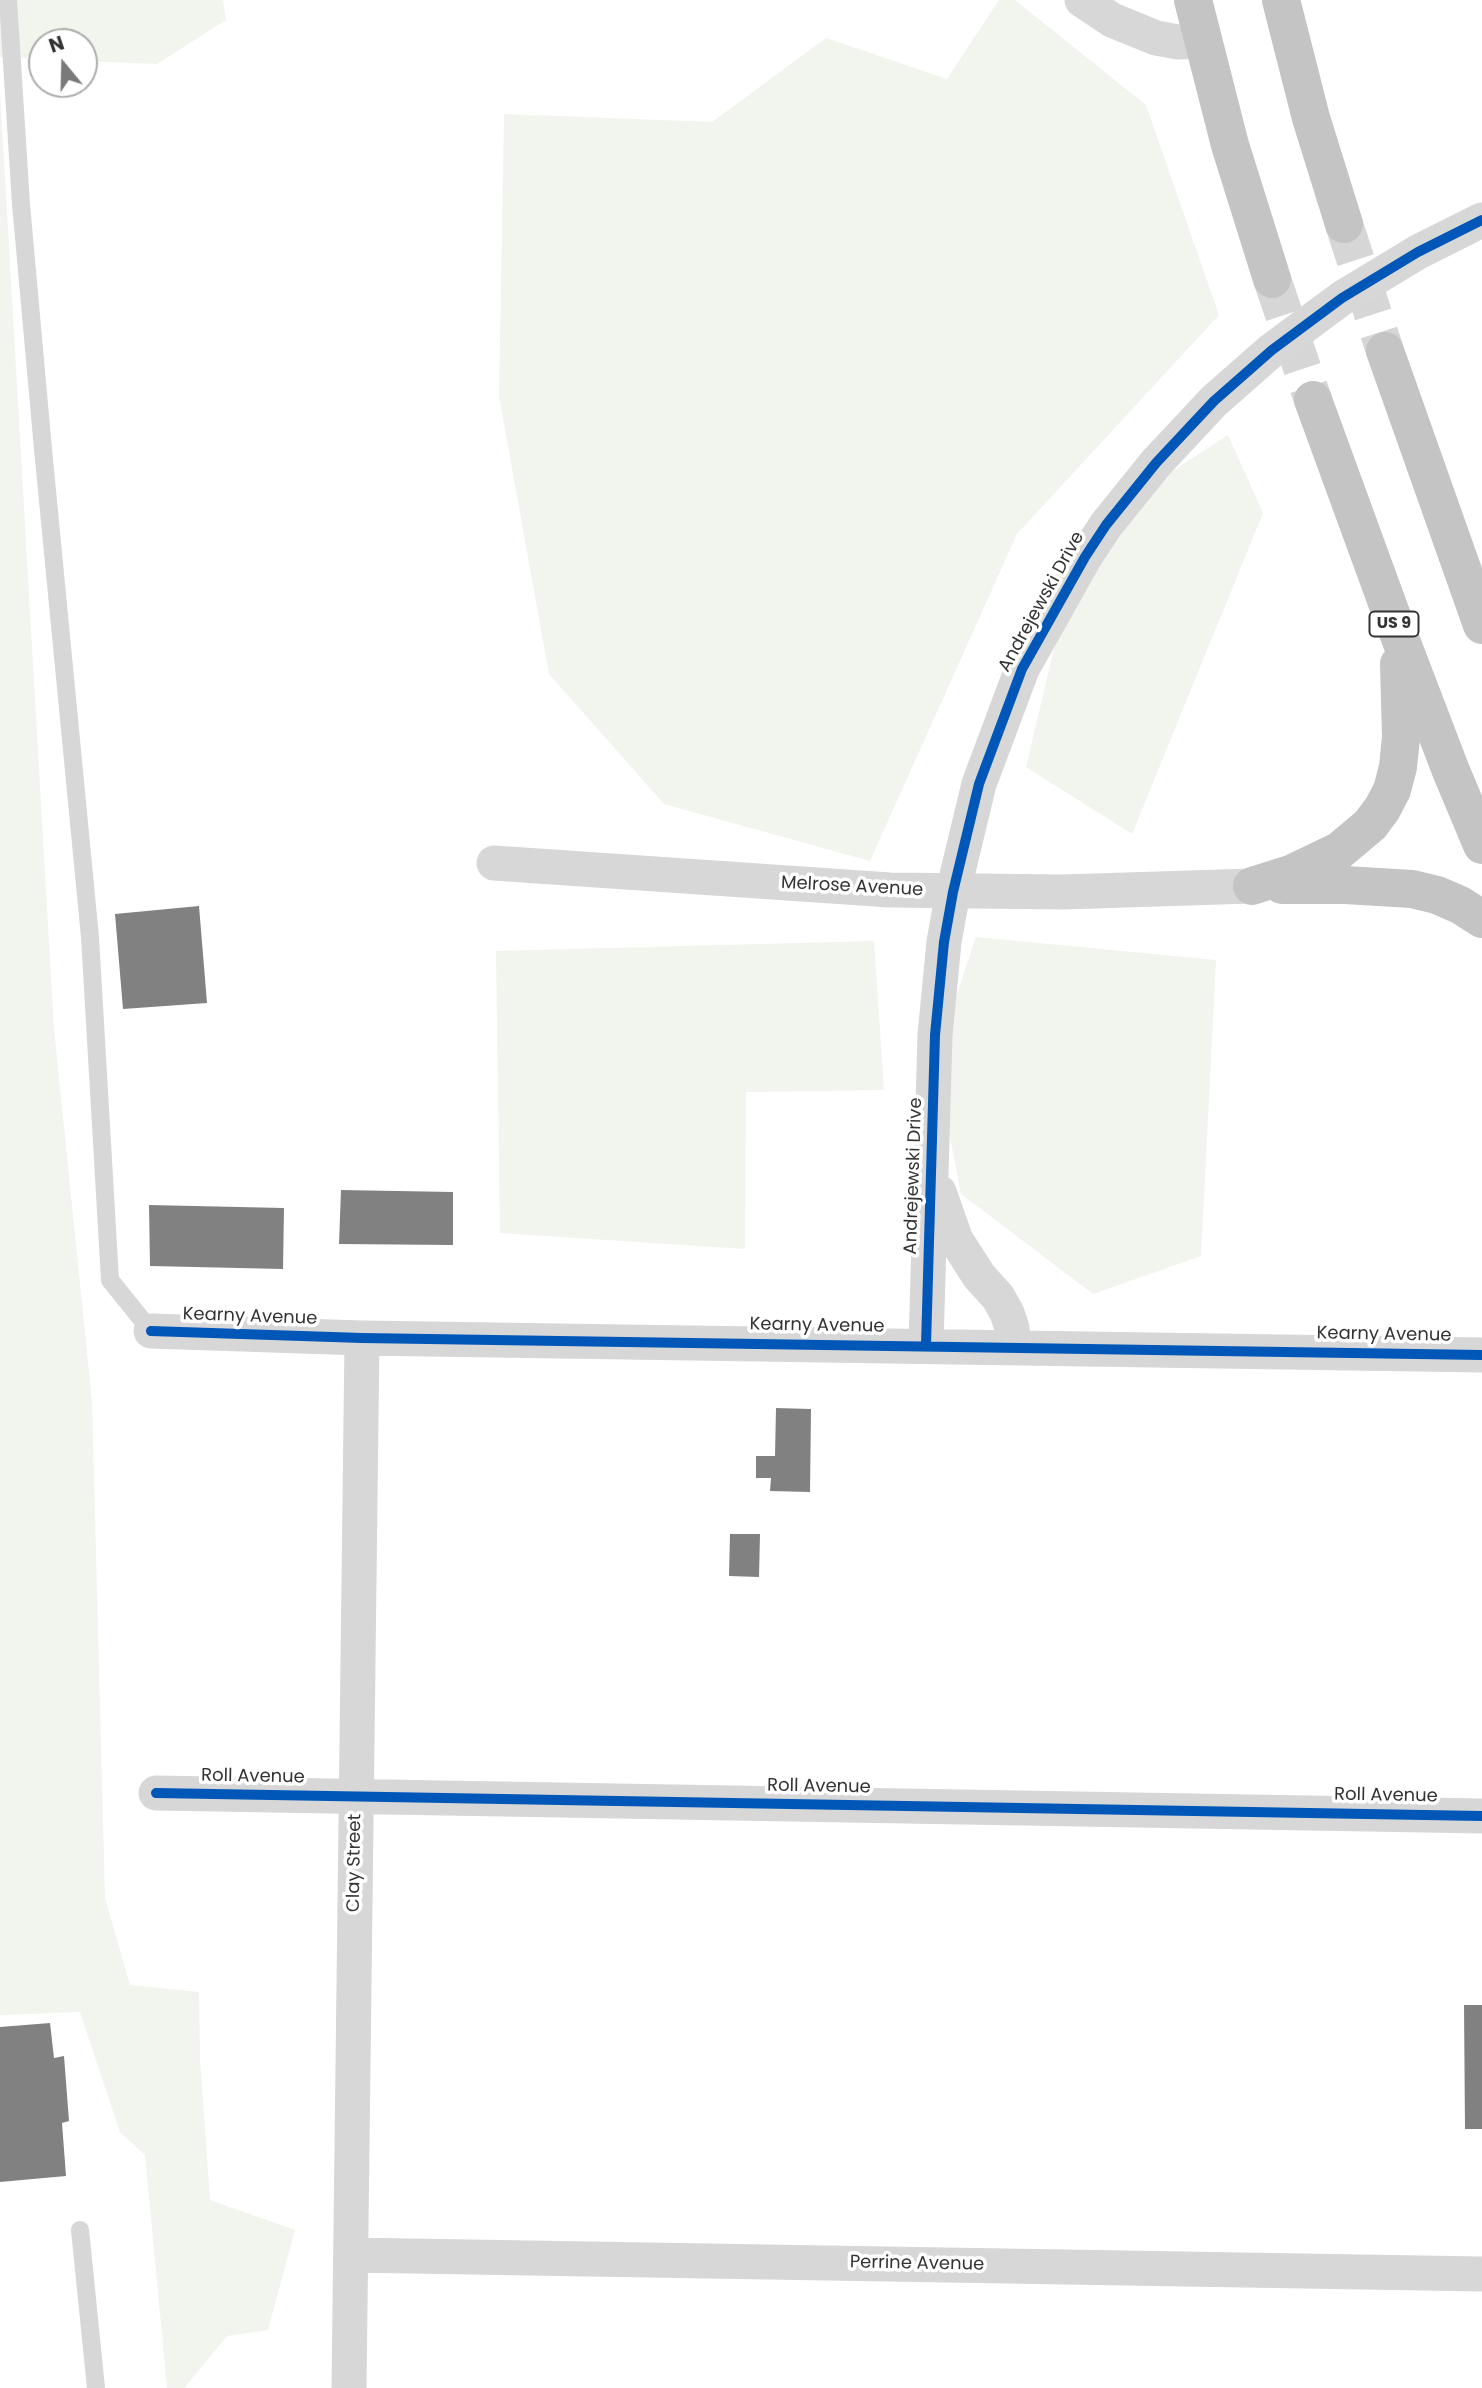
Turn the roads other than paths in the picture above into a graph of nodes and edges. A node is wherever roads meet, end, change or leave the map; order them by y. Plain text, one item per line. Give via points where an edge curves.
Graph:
1 (8, 0) edge
2 (1082, 0) edge
3 (1193, 0) edge
4 (1281, 0) edge
5 (1203, 41) junction
6 (1343, 224) tunnel mouth
7 (1472, 225) edge
8 (1272, 279) tunnel mouth
9 (1385, 351) tunnel mouth
10 (1313, 400) tunnel mouth
11 (1482, 625) edge
12 (1397, 630) junction
13 (1482, 845) edge
14 (494, 863) dead end
15 (1252, 886) junction
16 (953, 892) junction
17 (1482, 919) edge
18 (933, 1166) junction
19 (151, 1331) joint
20 (362, 1338) junction
21 (926, 1345) junction
22 (1013, 1346) junction
23 (1482, 1355) edge
24 (156, 1793) dead end
25 (356, 1797) junction
26 (1482, 1815) edge
27 (79, 2230) dead end
28 (351, 2255) junction
29 (1482, 2274) edge
30 (96, 2388) edge
31 (349, 2388) edge

1 - 19 lane via 41,435 90,937 110,1280
2 - 5 street via 1112,20 1156,38
3 - 5 highway
4 - 6 highway
5 - 8 highway
7 - 16 street, Andrejewski Drive via 1381,274 1272,350 1214,401 1106,525 1021,669 979,784
9 - 11 highway
10 - 12 highway, US 9
12 - 13 highway, US 9
12 - 15 highway via 1401,737 1392,790 1382,809 1339,851
14 - 16 street, Melrose Avenue
15 - 16 street, Melrose Avenue
15 - 17 highway via 1412,890 1437,895
16 - 18 street, Andrejewski Drive via 937,1013
18 - 21 street, Andrejewski Drive
18 - 22 street, Andrejewski Drive via 956,1240 1007,1312
19 - 20 street, Kearny Avenue
20 - 21 street, Kearny Avenue
20 - 25 street, Clay Street
21 - 22 street, Kearny Avenue
22 - 23 street, Kearny Avenue
24 - 25 street, Roll Avenue
25 - 26 street, Roll Avenue
25 - 28 street, Clay Street
27 - 30 lane
28 - 29 street, Perrine Avenue
28 - 31 street, Clay Street

